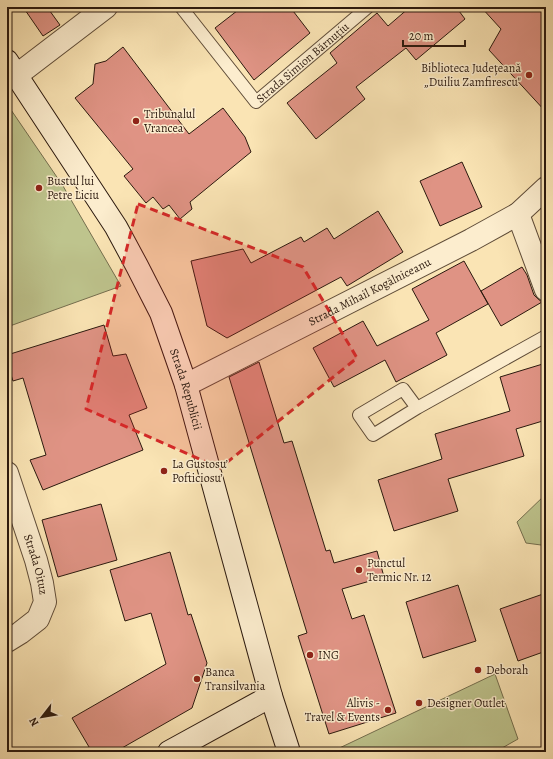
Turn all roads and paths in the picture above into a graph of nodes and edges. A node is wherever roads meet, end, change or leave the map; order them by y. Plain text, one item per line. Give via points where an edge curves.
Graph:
1 (106, 7) edge
2 (181, 7) edge
3 (368, 7) edge
4 (12, 68) edge
5 (546, 188) edge
6 (518, 214) junction
7 (546, 290) edge
8 (546, 336) edge
9 (186, 385) junction
10 (417, 408) junction
11 (7, 473) edge
12 (7, 641) edge
13 (271, 696) junction
14 (169, 752) edge
15 (289, 752) edge

1 - 4 main road
2 - 3 lane, Strada Simion Bărnuțiu via 256,102
4 - 9 main road, Strada Republicii via 116,227 138,266 161,313
5 - 6 main road, Strada Mihail Kogălniceanu
6 - 7 main road
6 - 9 main road, Strada Mihail Kogălniceanu
8 - 10 lane
9 - 13 main road, Strada Republicii
10 - 10 lane via 403,389 359,415 373,436
11 - 12 main road, Strada Oituz via 36,560 45,602 38,619
13 - 14 main road
13 - 15 main road, Strada Republicii

